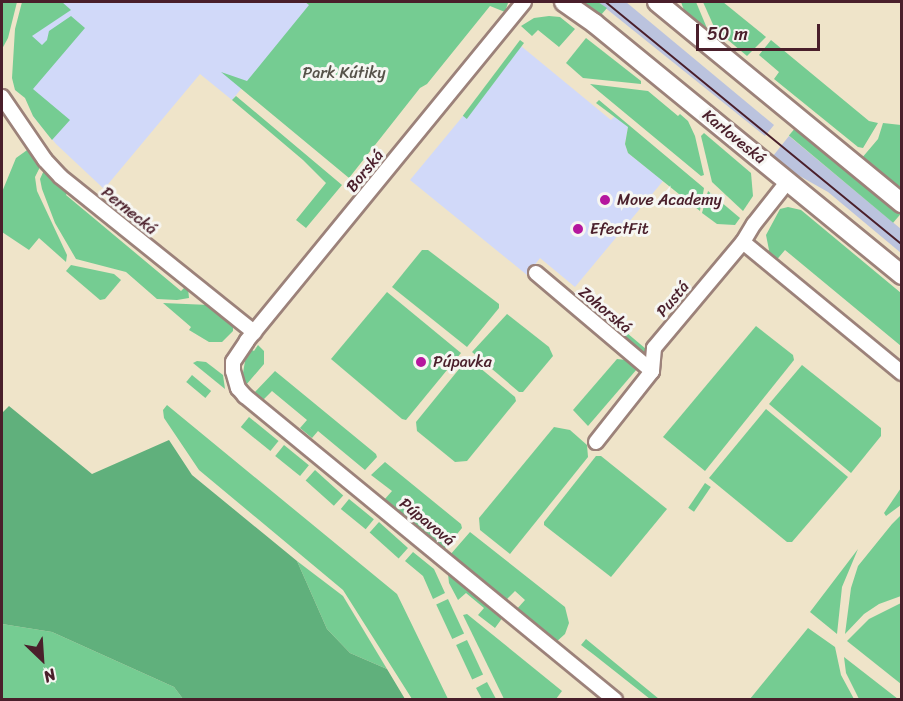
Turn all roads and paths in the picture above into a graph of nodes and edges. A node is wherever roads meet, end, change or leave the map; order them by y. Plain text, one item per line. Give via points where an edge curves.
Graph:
1 (524, 2) edge
2 (564, 2) edge
3 (657, 2) edge
4 (2, 97) edge
5 (788, 181) junction
6 (902, 203) edge
7 (742, 242) junction
8 (536, 273) dead end
9 (902, 275) edge
10 (254, 332) junction
11 (233, 362) joint
12 (652, 371) junction
13 (902, 373) edge
14 (596, 442) dead end
15 (615, 699) edge

1 - 10 street, Borská
2 - 5 main road, Karloveská
3 - 6 main road
4 - 10 street, Pernecká via 61,177
5 - 7 street, Pustá
5 - 9 main road, Karloveská
7 - 12 street, Pustá via 654,348
7 - 13 street
8 - 12 street, Zohorská
10 - 11 street, Borská
11 - 15 street, Púpavová via 235,380 245,396
12 - 14 street, Pustá

